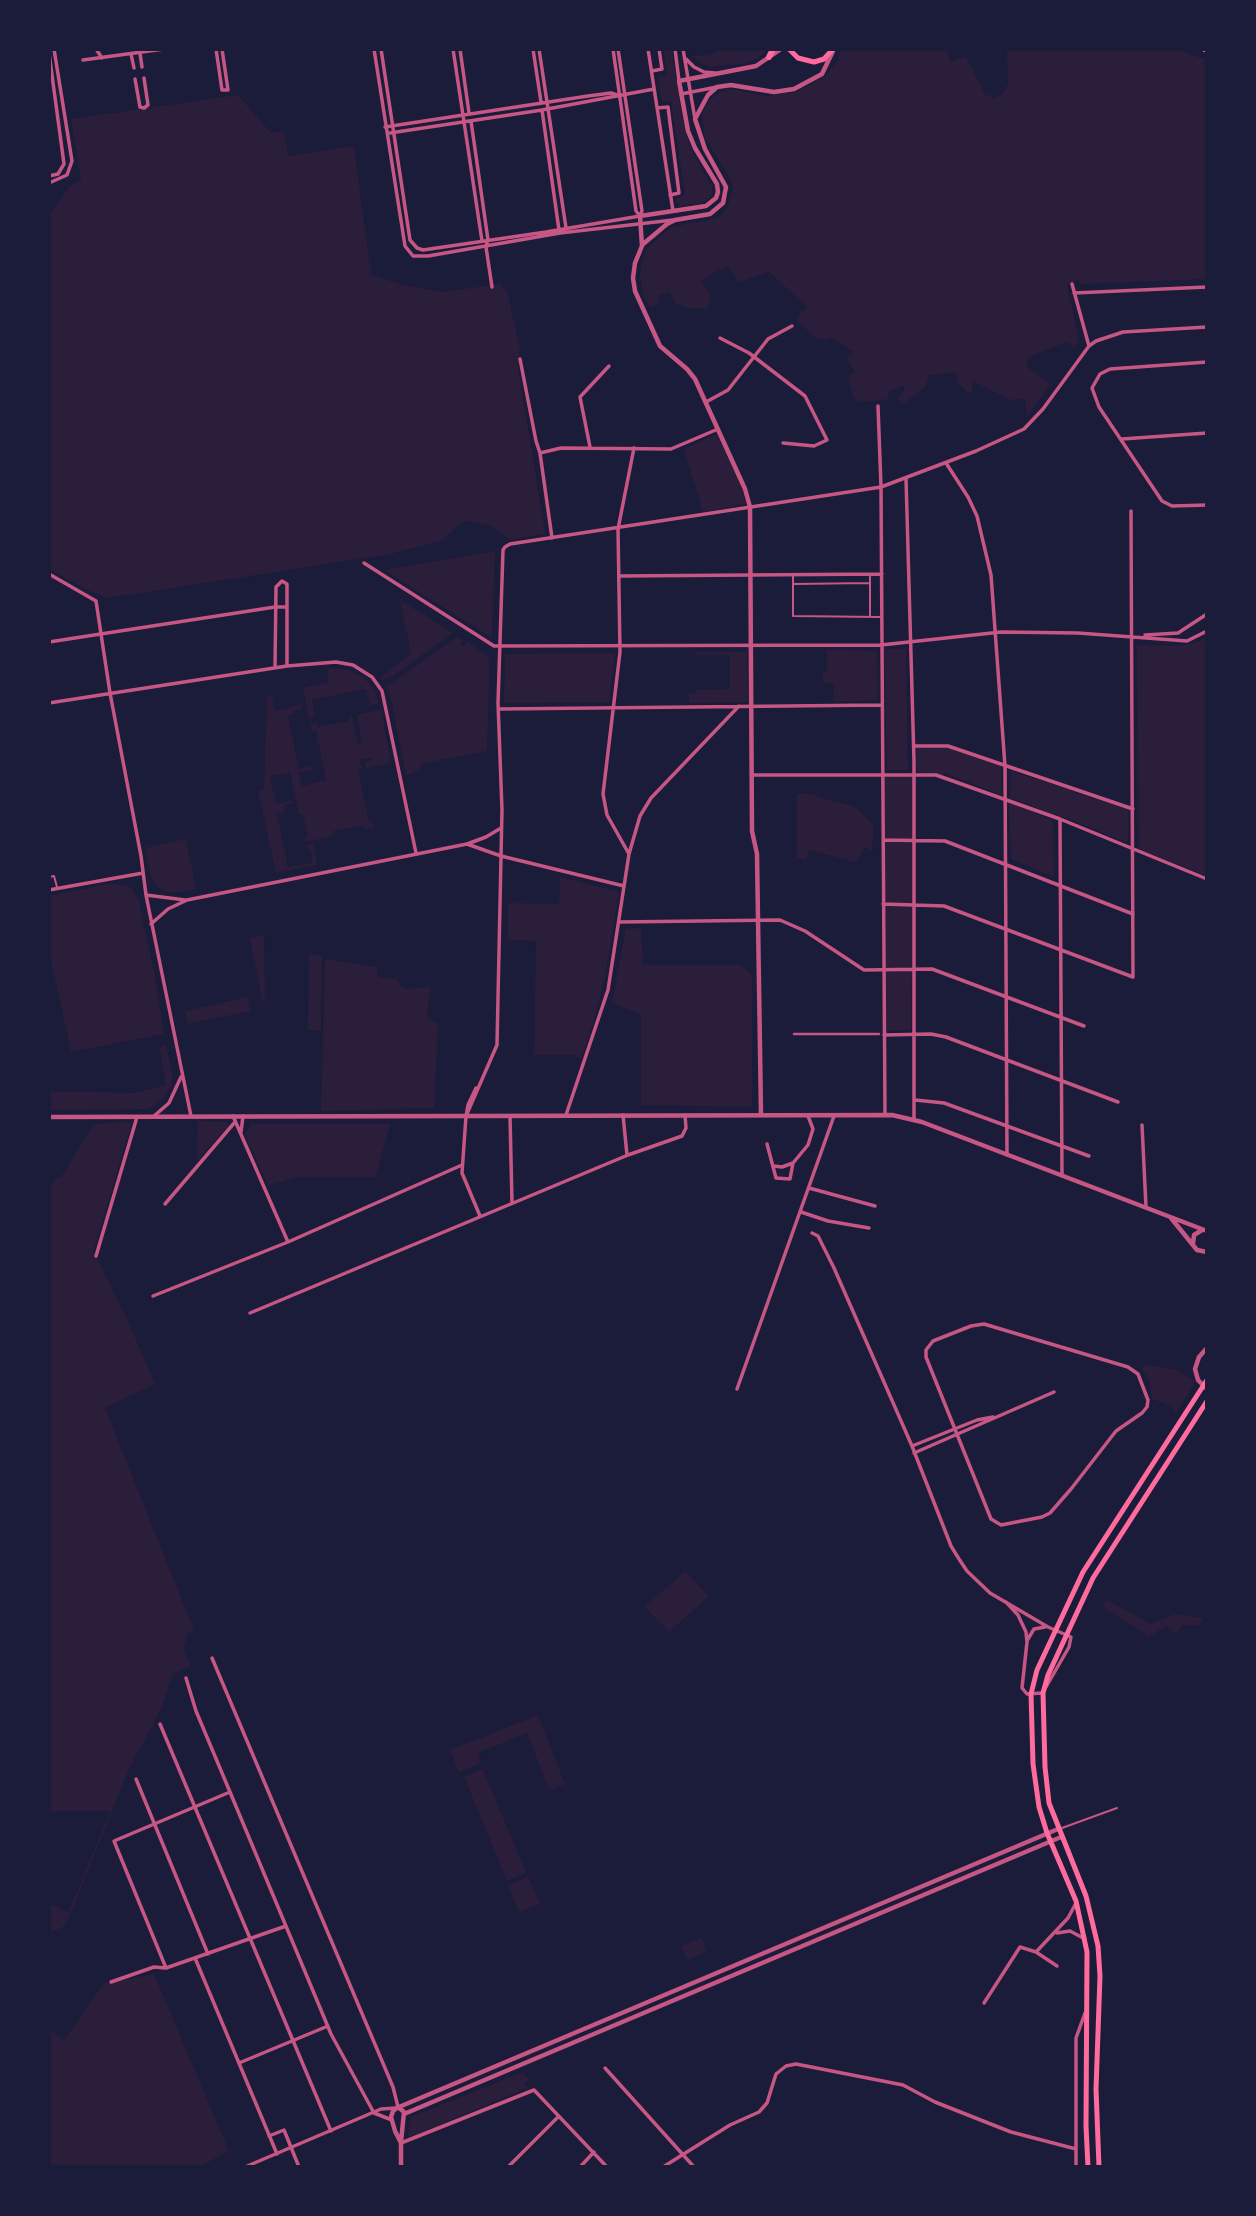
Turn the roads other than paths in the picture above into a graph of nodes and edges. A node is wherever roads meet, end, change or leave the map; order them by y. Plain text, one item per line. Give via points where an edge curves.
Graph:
1 (54, 49) edge
2 (96, 49) edge
3 (164, 49) edge
4 (216, 49) edge
5 (222, 49) edge
6 (374, 49) edge
7 (381, 49) edge
8 (453, 49) edge
9 (460, 49) edge
10 (533, 49) edge
11 (539, 49) edge
12 (613, 49) edge
13 (618, 49) edge
14 (648, 49) edge
15 (659, 49) edge
16 (675, 49) edge
17 (683, 49) edge
18 (773, 49) edge
19 (780, 49) edge
20 (789, 49) edge
21 (833, 49) edge
22 (49, 53) edge
23 (140, 53) junction
24 (131, 54) junction
25 (684, 57) junction
26 (769, 57) junction
27 (102, 58) junction
28 (83, 61) dead end
29 (65, 64) dead end
30 (57, 65) junction
31 (50, 66) edge
32 (142, 67) dead end
33 (134, 68) dead end
34 (652, 71) junction
35 (716, 73) junction
36 (144, 78) dead end
37 (135, 79) dead end
38 (688, 79) junction
39 (679, 81) junction
40 (717, 87) junction
41 (654, 89) junction
42 (690, 92) junction
43 (681, 94) junction
44 (625, 95) junction
45 (619, 96) junction
46 (544, 103) junction
47 (548, 108) junction
48 (657, 108) junction
49 (542, 110) junction
50 (469, 113) junction
51 (65, 115) junction
52 (463, 115) junction
53 (58, 116) junction
54 (695, 119) junction
55 (471, 120) junction
56 (464, 121) junction
57 (392, 126) junction
58 (385, 127) junction
59 (390, 133) junction
60 (49, 176) edge
61 (49, 183) edge
62 (670, 195) junction
63 (673, 211) junction
64 (640, 216) junction
65 (675, 220) junction
66 (641, 224) junction
67 (559, 231) junction
68 (567, 231) junction
69 (488, 240) junction
70 (482, 241) junction
71 (642, 246) junction
72 (486, 247) junction
73 (1072, 284) dead end
74 (492, 287) dead end
75 (1207, 287) edge
76 (1074, 293) junction
77 (792, 326) dead end
78 (1207, 327) edge
79 (720, 338) dead end
80 (1089, 346) junction
81 (754, 356) junction
82 (520, 359) dead end
83 (1207, 362) edge
84 (609, 366) dead end
85 (706, 402) junction
86 (878, 406) dead end
87 (718, 429) junction
88 (1207, 433) edge
89 (1121, 439) junction
90 (783, 443) dead end
91 (590, 447) junction
92 (634, 449) junction
93 (540, 453) junction
94 (946, 463) junction
95 (906, 479) junction
96 (881, 488) junction
97 (1207, 505) edge
98 (750, 507) junction
99 (1131, 511) dead end
100 (618, 528) junction
101 (552, 538) junction
102 (364, 563) dead end
103 (49, 574) edge
104 (881, 574) junction
105 (839, 575) junction
106 (870, 575) junction
107 (619, 576) junction
108 (750, 576) junction
109 (793, 576) junction
110 (807, 576) junction
111 (793, 583) junction
112 (807, 583) junction
113 (839, 583) junction
114 (870, 583) junction
115 (275, 607) junction
116 (286, 607) junction
117 (1207, 614) edge
118 (870, 617) junction
119 (881, 617) junction
120 (1207, 631) edge
121 (995, 632) junction
122 (100, 634) junction
123 (1130, 636) junction
124 (49, 642) edge
125 (911, 643) junction
126 (751, 644) junction
127 (620, 645) junction
128 (881, 645) junction
129 (499, 646) junction
130 (287, 666) junction
131 (275, 668) junction
132 (110, 693) junction
133 (49, 703) edge
134 (882, 705) junction
135 (739, 706) junction
136 (752, 706) junction
137 (614, 707) junction
138 (498, 709) junction
139 (913, 746) junction
140 (1005, 766) junction
141 (752, 775) junction
142 (883, 775) junction
143 (914, 775) junction
144 (1005, 799) junction
145 (1133, 809) junction
146 (1060, 819) junction
147 (502, 828) junction
148 (884, 841) junction
149 (914, 841) junction
150 (467, 844) junction
151 (1133, 848) junction
152 (416, 853) junction
153 (629, 854) junction
154 (501, 856) junction
155 (1005, 864) junction
156 (143, 873) junction
157 (49, 877) edge
158 (1207, 879) edge
159 (1060, 885) junction
160 (624, 886) junction
161 (57, 888) junction
162 (49, 890) edge
163 (146, 895) junction
164 (187, 900) junction
165 (883, 904) junction
166 (915, 905) junction
167 (1133, 914) junction
168 (758, 920) junction
169 (619, 922) junction
170 (152, 924) junction
171 (1006, 930) junction
172 (1060, 951) junction
173 (915, 968) junction
174 (883, 969) junction
175 (1006, 995) junction
176 (1061, 1017) junction
177 (1084, 1026) dead end
178 (794, 1034) dead end
179 (882, 1034) junction
180 (914, 1035) junction
181 (1007, 1062) junction
182 (1207, 1072) edge
183 (182, 1075) junction
184 (1060, 1082) junction
185 (915, 1100) junction
186 (1118, 1102) dead end
187 (761, 1114) junction
188 (807, 1114) junction
189 (835, 1114) junction
190 (885, 1114) junction
191 (1207, 1114) edge
192 (566, 1115) junction
193 (622, 1115) junction
194 (685, 1115) junction
195 (49, 1116) edge
196 (191, 1116) junction
197 (243, 1116) junction
198 (466, 1116) junction
199 (510, 1116) junction
200 (152, 1117) junction
201 (137, 1118) junction
202 (234, 1119) junction
203 (914, 1120) junction
204 (1142, 1125) dead end
205 (1008, 1127) junction
206 (241, 1134) junction
207 (767, 1144) dead end
208 (1062, 1147) junction
209 (628, 1155) junction
210 (1007, 1155) junction
211 (1089, 1156) dead end
212 (793, 1163) junction
213 (462, 1166) junction
214 (774, 1166) junction
215 (1062, 1176) junction
216 (809, 1188) junction
217 (512, 1203) junction
218 (165, 1204) dead end
219 (874, 1206) dead end
220 (1146, 1207) junction
221 (801, 1212) junction
222 (480, 1216) junction
223 (1170, 1217) junction
224 (869, 1228) dead end
225 (1205, 1230) edge
226 (811, 1233) dead end
227 (288, 1242) junction
228 (1193, 1247) junction
229 (1207, 1252) edge
230 (96, 1256) dead end
231 (153, 1296) dead end
232 (250, 1313) dead end
233 (1207, 1348) edge
234 (1207, 1380) edge
235 (1205, 1388) edge
236 (737, 1389) dead end
237 (1054, 1392) dead end
238 (1207, 1401) edge
239 (995, 1416) junction
240 (956, 1428) junction
241 (958, 1435) junction
242 (912, 1446) junction
243 (914, 1453) junction
244 (1006, 1602) junction
245 (1048, 1627) junction
246 (1055, 1630) junction
247 (1066, 1633) junction
248 (1027, 1642) junction
249 (212, 1658) dead end
250 (186, 1678) dead end
251 (1043, 1693) junction
252 (1031, 1694) junction
253 (160, 1724) dead end
254 (136, 1779) dead end
255 (230, 1792) junction
256 (195, 1807) junction
257 (1117, 1808) dead end
258 (156, 1824) junction
259 (1066, 1827) junction
260 (1058, 1829) junction
261 (1047, 1833) junction
262 (1061, 1837) junction
263 (1051, 1842) junction
264 (1018, 1846) junction
265 (1021, 1854) junction
266 (1076, 1901) junction
267 (836, 1924) junction
268 (286, 1926) junction
269 (839, 1931) junction
270 (1052, 1936) junction
271 (250, 1939) junction
272 (797, 1940) junction
273 (1086, 1940) junction
274 (800, 1948) junction
275 (1036, 1952) junction
276 (208, 1954) junction
277 (195, 1958) junction
278 (1057, 1966) dead end
279 (166, 1968) junction
280 (111, 1982) dead end
281 (984, 2003) dead end
282 (1088, 2007) junction
283 (328, 2026) junction
284 (293, 2041) junction
285 (239, 2063) junction
286 (605, 2068) dead end
287 (398, 2108) junction
288 (374, 2113) junction
289 (403, 2116) junction
290 (559, 2116) junction
291 (392, 2121) junction
292 (331, 2132) junction
293 (270, 2136) junction
294 (401, 2143) junction
295 (291, 2148) junction
296 (1076, 2149) junction
297 (594, 2152) junction
298 (277, 2154) junction
299 (683, 2155) junction
300 (245, 2167) edge
301 (299, 2167) edge
302 (401, 2167) edge
303 (508, 2167) edge
304 (580, 2167) edge
305 (607, 2167) edge
306 (663, 2167) edge
307 (694, 2167) edge
308 (1076, 2167) edge
309 (1088, 2167) edge
310 (1099, 2167) edge

1 - 30 street
2 - 27 street
3 - 23 street
4 - 5 street via 222,90 229,90
6 - 58 street
7 - 57 street
8 - 52 street
9 - 50 street
10 - 46 street
11 - 46 street
12 - 45 street
13 - 44 street
14 - 34 street
15 - 34 street via 662,69
16 - 39 street
17 - 25 street
18 - 26 highway
19 - 26 street
20 - 21 main road via 798,58 814,62
21 - 40 street via 824,71 794,89 774,92
22 - 31 street
23 - 24 street
23 - 32 street
24 - 27 street
24 - 33 street
25 - 35 street via 704,72
25 - 38 street
26 - 35 street via 756,66
27 - 28 street
29 - 30 street
30 - 31 street
30 - 51 street
31 - 53 street
34 - 41 street
35 - 38 street
36 - 37 street via 148,105 144,108 140,107
38 - 39 street
38 - 42 street
39 - 43 street
40 - 42 street
40 - 54 street via 703,100
41 - 44 street
41 - 48 street
42 - 43 street
42 - 54 street
43 - 63 street via 688,131 717,184 716,198 706,206
44 - 45 street
44 - 64 street
45 - 46 street via 611,93
45 - 47 street
45 - 64 street
46 - 47 street
46 - 49 street
46 - 50 street
47 - 49 street
47 - 68 street
48 - 62 street
48 - 62 street via 668,107 679,193
49 - 55 street
49 - 67 street
50 - 52 street
50 - 55 street
51 - 53 street
51 - 61 street via 72,161 67,175
52 - 56 street
52 - 57 street
53 - 60 street via 64,164 58,174
54 - 65 street via 705,149 723,178 725,196 719,209 710,214
55 - 56 street
55 - 69 street
56 - 59 street
56 - 70 street
57 - 58 street
57 - 59 street
58 - 59 street
59 - 70 street via 412,244 422,250
59 - 72 street via 405,246 413,256
62 - 63 street
63 - 64 street
64 - 66 street
64 - 68 street
65 - 66 street
65 - 71 street
66 - 68 street
66 - 71 street
67 - 68 street
67 - 69 street
67 - 72 street
69 - 70 street
69 - 72 street
70 - 72 street
71 - 85 street via 633,270 635,291 660,346 692,374
72 - 74 street
73 - 76 street
75 - 76 street
76 - 80 street
77 - 81 street via 771,336
78 - 80 street via 1123,332
79 - 81 street
80 - 94 street via 1027,426
81 - 85 street via 728,390
81 - 90 street via 805,396 827,440 814,446
82 - 93 street
83 - 89 street via 1110,369 1100,374 1093,394
84 - 91 street via 580,397
85 - 87 street
86 - 96 street
87 - 92 street via 671,449
87 - 98 street
88 - 89 street
89 - 97 street via 1163,501 1172,506
91 - 92 street
91 - 93 street
92 - 100 street
93 - 101 street
94 - 95 street
94 - 121 street via 982,529
95 - 96 street
95 - 125 street
96 - 98 street
96 - 104 street
98 - 100 street
98 - 108 street
99 - 123 street
100 - 101 street
100 - 107 street
101 - 129 street via 505,547
102 - 129 street via 487,643
103 - 122 street via 96,601
104 - 106 street
104 - 119 street
105 - 106 street
105 - 110 street
105 - 113 lane
106 - 114 lane
107 - 108 street
107 - 127 street
108 - 109 street
108 - 126 street
109 - 110 street
109 - 111 lane
110 - 112 lane
111 - 112 lane
111 - 118 lane via 793,617
112 - 113 lane
113 - 114 lane
114 - 118 lane
115 - 116 street
115 - 116 street via 277,585 282,581 287,584
115 - 122 street
115 - 131 street
116 - 130 street
117 - 123 street via 1178,633
118 - 119 lane
119 - 128 street
120 - 123 street via 1187,640
121 - 123 street
121 - 125 street
121 - 140 street
122 - 124 street
122 - 132 street
123 - 145 street
125 - 128 street
125 - 139 street
126 - 127 street
126 - 128 street
126 - 136 street
127 - 129 street
127 - 137 street
128 - 134 street
129 - 138 street
130 - 131 street
130 - 152 street via 348,664 364,671 379,686
131 - 132 street
132 - 133 street
132 - 156 street
134 - 136 street
134 - 142 street
135 - 136 street
135 - 137 street
135 - 153 street via 647,803
136 - 141 street
137 - 138 street
137 - 153 street via 603,800
138 - 147 street
139 - 140 street via 946,745
139 - 143 street
140 - 144 street
140 - 145 street
141 - 142 street
141 - 168 street
142 - 143 street
142 - 148 street
143 - 144 street via 936,775
143 - 149 street
144 - 146 street
144 - 155 street
145 - 151 street
146 - 151 street
146 - 159 street
147 - 150 street
147 - 154 street
148 - 149 street
148 - 165 street
149 - 155 street via 945,841
149 - 166 street
150 - 152 street
150 - 154 street
151 - 158 street
151 - 167 street
152 - 164 street
153 - 160 street
154 - 160 street
154 - 198 street via 497,1045
155 - 159 street
155 - 171 street
156 - 161 street
156 - 163 street
157 - 161 lane via 54,876
159 - 167 street
159 - 172 street
160 - 169 street
161 - 162 street
163 - 164 street
163 - 170 street
164 - 170 street
165 - 166 street
165 - 174 street
166 - 171 street via 944,906
166 - 173 street
167 - 172 street via 1133,977
168 - 169 street
168 - 174 street via 786,922 864,970
168 - 187 street
169 - 192 street via 606,998
170 - 183 street
171 - 172 street
171 - 175 street
172 - 176 street
173 - 174 street
173 - 175 street via 941,971
173 - 180 street
174 - 179 street
175 - 176 street
175 - 181 street
176 - 177 street
176 - 184 street
178 - 179 street
179 - 180 street
179 - 190 street
180 - 181 street via 946,1037
180 - 185 street
181 - 184 street
181 - 205 street
182 - 191 street
183 - 196 street
183 - 200 street via 169,1103
184 - 186 street
184 - 208 street
185 - 203 street
185 - 205 street via 942,1102
187 - 188 street
187 - 194 street
188 - 189 street
188 - 212 street via 813,1129 808,1145
189 - 190 street
189 - 216 street
190 - 203 street
192 - 193 street
192 - 199 street
193 - 194 street
193 - 209 street
194 - 209 street via 682,1136
195 - 201 street
196 - 200 street
196 - 202 street
197 - 198 street
197 - 202 street
197 - 206 street
198 - 199 street
198 - 213 street
199 - 217 street
200 - 201 street
201 - 230 street
202 - 206 street
202 - 218 street
203 - 210 street
204 - 220 street
205 - 208 street
205 - 210 street
206 - 227 street
207 - 214 street
208 - 211 street
208 - 215 street
209 - 217 street
210 - 215 street
212 - 214 street
212 - 214 street via 790,1179 776,1178
213 - 222 street
213 - 227 street
215 - 220 street
216 - 219 street
216 - 221 street
217 - 222 street
220 - 223 street
221 - 224 street
221 - 236 street
222 - 232 street
223 - 225 street
223 - 228 street
225 - 228 street via 1193,1237
226 - 242 street via 834,1268
227 - 231 street
228 - 229 street
233 - 235 street via 1195,1366
234 - 235 main road
235 - 246 main road via 1090,1559
237 - 239 street
238 - 247 main road via 1102,1562
239 - 240 street
239 - 241 street
240 - 241 street
240 - 241 street via 925,1352 933,1341 978,1324 1128,1367 1138,1374 1148,1399 1142,1413 1118,1429 1044,1516 1003,1525 988,1515
240 - 242 street
241 - 243 street
242 - 243 street
243 - 244 street via 958,1559 978,1583
244 - 245 street
244 - 248 street via 1022,1621
245 - 246 street
245 - 248 street via 1034,1629
246 - 247 street
246 - 252 main road
247 - 251 main road
248 - 252 street via 1021,1685
249 - 287 street
250 - 255 street
251 - 252 street
251 - 260 main road via 1047,1790
252 - 261 main road via 1036,1791
253 - 256 street
254 - 258 street
255 - 256 street
255 - 268 street
256 - 258 street
256 - 271 street
257 - 259 lane
258 - 276 street
258 - 279 street via 114,1841
259 - 260 lane
259 - 262 lane
260 - 261 street
260 - 262 main road
261 - 263 main road
261 - 264 street
262 - 263 street
262 - 310 main road via 1090,1909 1099,1953
263 - 265 street
263 - 266 main road
264 - 265 street
264 - 267 street
265 - 269 street
266 - 270 street via 1072,1914
266 - 273 main road
267 - 269 street
267 - 272 street
268 - 271 street
268 - 283 street
269 - 274 street
270 - 273 street via 1069,1931
270 - 275 street
271 - 276 street
271 - 284 street
272 - 274 street
272 - 287 street
273 - 282 main road
274 - 289 street
275 - 278 street
275 - 281 street via 1020,1947
276 - 277 street
277 - 279 street
277 - 285 street
279 - 280 street via 153,1967
282 - 296 street via 1076,2038
282 - 309 main road
283 - 284 street
283 - 288 street
284 - 285 street
284 - 292 street
285 - 293 street
286 - 299 street
287 - 288 street
287 - 289 street
287 - 291 street via 391,2113
288 - 291 street
288 - 292 street
289 - 291 street
289 - 294 street
290 - 294 street via 534,2090
290 - 297 street
290 - 303 street
291 - 294 street
292 - 295 street
293 - 295 street via 284,2130
293 - 298 street
294 - 302 street
295 - 298 street
295 - 301 street
296 - 299 street via 1011,2132 898,2084 796,2063 776,2074 762,2110
296 - 308 street
297 - 304 street
297 - 305 street
298 - 300 street
299 - 306 street
299 - 307 street

